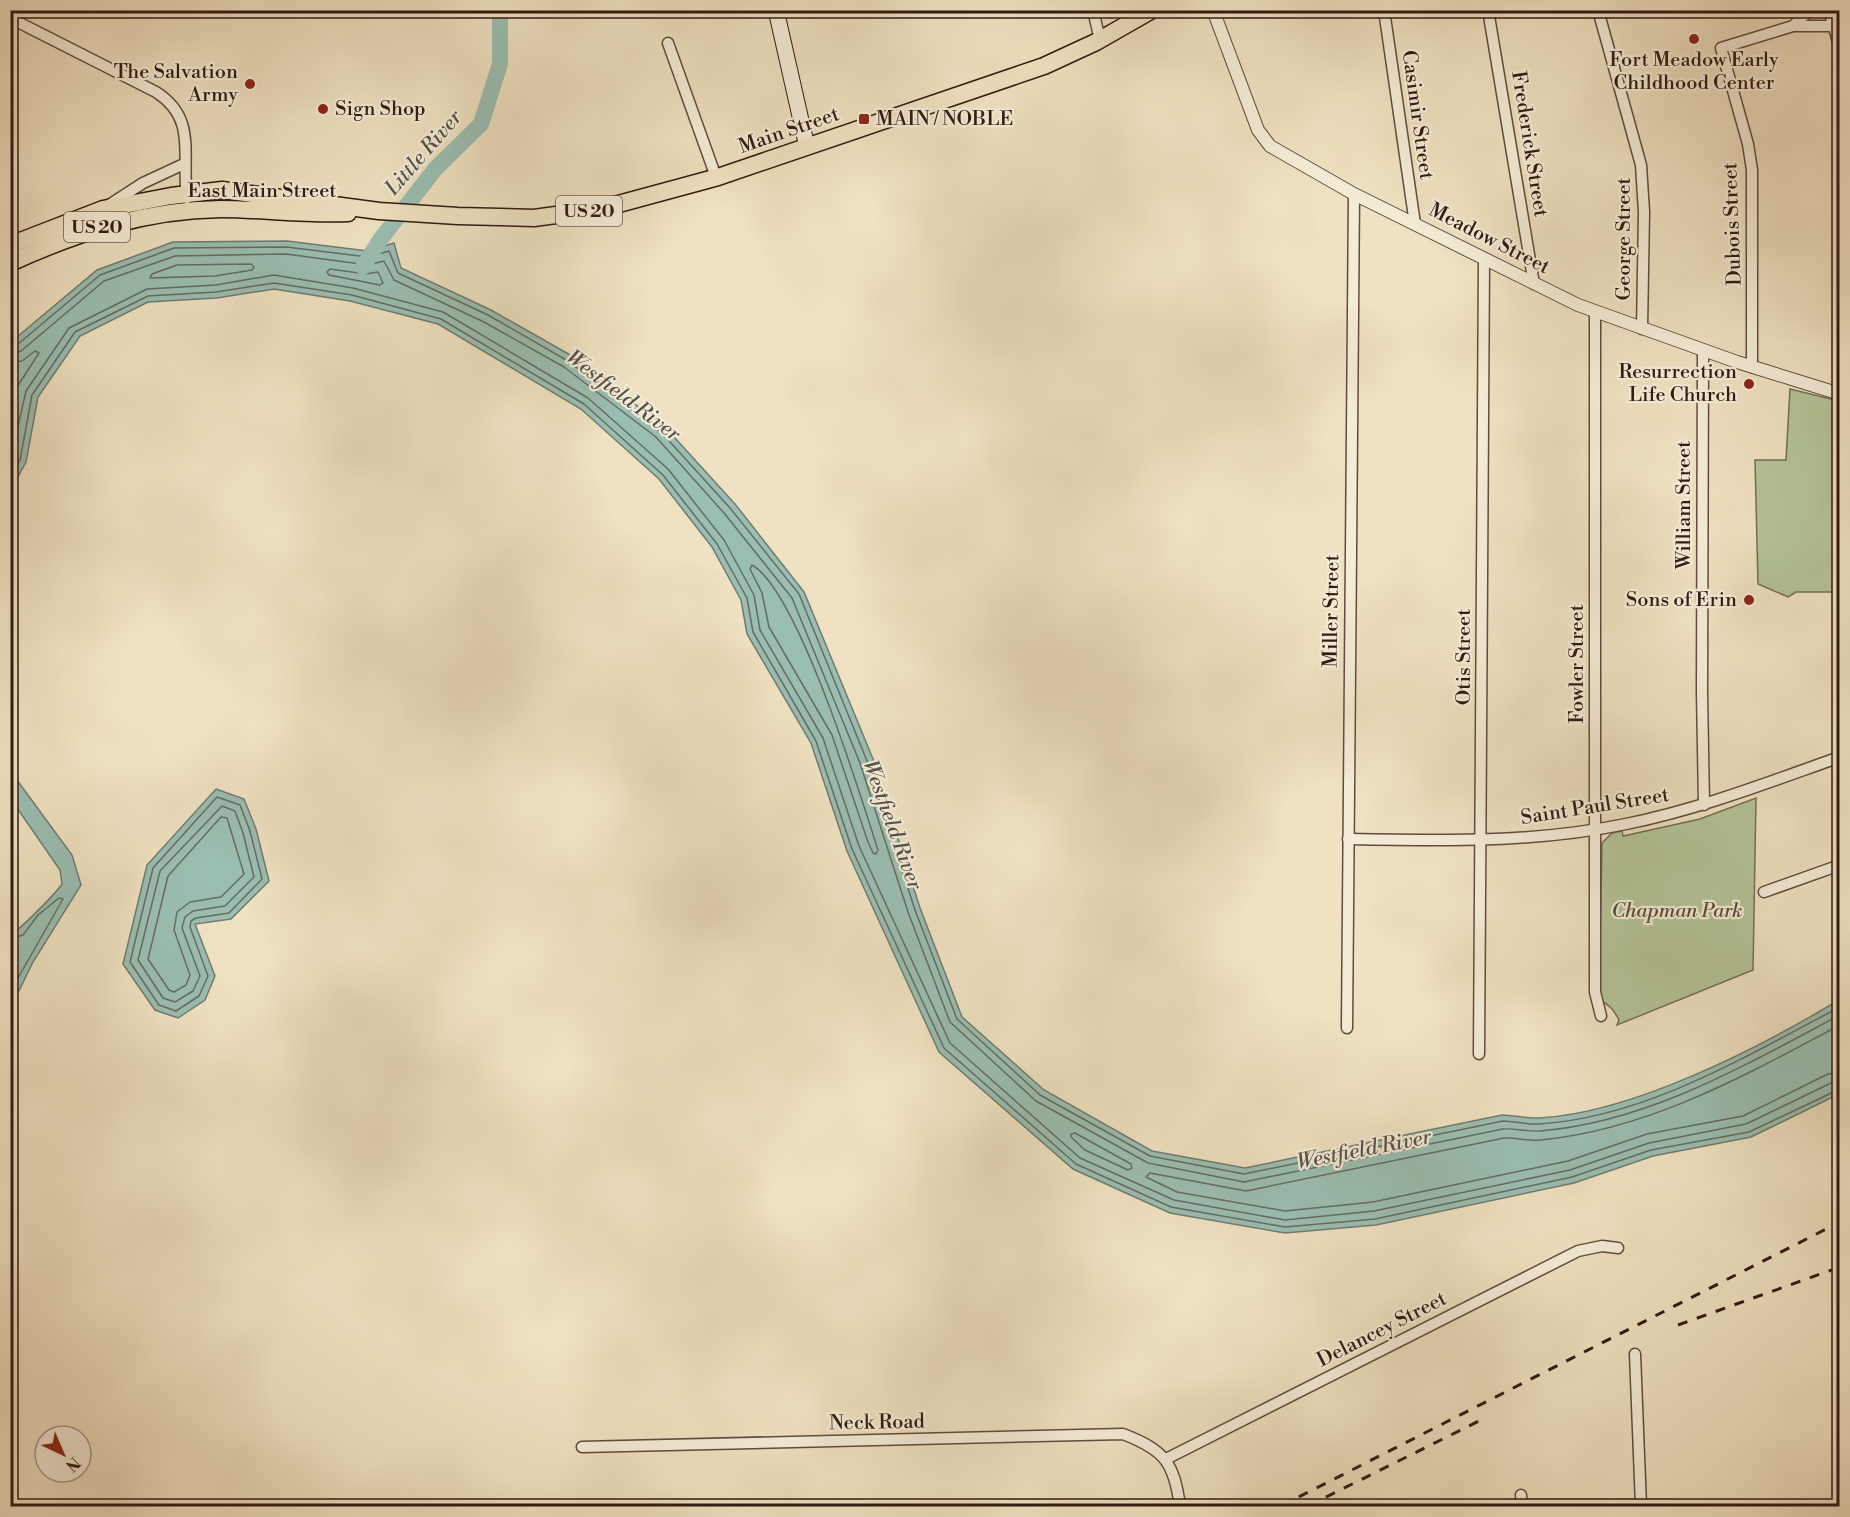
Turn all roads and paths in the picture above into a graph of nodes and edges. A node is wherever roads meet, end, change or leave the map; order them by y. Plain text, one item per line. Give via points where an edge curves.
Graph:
1 (1094, 10) edge
2 (1152, 10) edge
3 (1213, 10) edge
4 (1384, 10) edge
5 (1488, 10) edge
6 (1598, 10) edge
7 (1810, 10) edge
8 (1829, 10) edge
9 (780, 12) edge
10 (10, 18) edge
11 (1793, 26) junction
12 (1833, 26) junction
13 (1100, 40) junction
14 (668, 43) dead end
15 (1839, 49) edge
16 (807, 147) junction
17 (184, 164) junction
18 (716, 177) junction
19 (1354, 194) junction
20 (188, 203) junction
21 (103, 209) junction
22 (458, 216) joint
23 (1415, 224) junction
24 (10, 245) edge
25 (1484, 259) junction
26 (10, 263) edge
27 (1534, 284) junction
28 (1595, 312) junction
29 (1642, 329) junction
30 (1703, 350) junction
31 (1752, 367) junction
32 (1839, 394) edge
33 (1839, 757) edge
34 (1704, 805) junction
35 (1596, 829) junction
36 (1348, 839) junction
37 (1480, 841) junction
38 (1839, 865) edge
39 (1764, 892) dead end
40 (1601, 1016) dead end
41 (1347, 1028) dead end
42 (1479, 1054) dead end
43 (1618, 1248) dead end
44 (1635, 1354) dead end
45 (582, 1447) dead end
46 (1166, 1459) junction
47 (1180, 1506) edge
48 (1641, 1506) edge

1 - 13 street
2 - 13 main road, Main Street / US 20
3 - 19 street, Meadow Street via 1263,140
4 - 23 street, Casimir Street
5 - 27 street, Frederick Street
6 - 29 street, George Street via 1641,165
7 - 11 street
8 - 12 street
9 - 16 main road
10 - 17 street via 167,99 184,125
11 - 12 street
11 - 31 street, Dubois Street via 1721,48 1752,170
12 - 15 street
13 - 16 main road, Main Street / US 20 via 1044,66
14 - 18 street
16 - 18 main road, Main Street / US 20
17 - 20 street
17 - 21 street via 114,199
18 - 22 main road, Main Street / US 20 via 565,215
19 - 23 street, Meadow Street
19 - 36 street, Miller Street
20 - 21 main road, East Main Street / US 20
20 - 22 main road, East Main Street / US 20 via 319,215 379,211
20 - 26 main road, East Main Street / US 20 via 104,225
21 - 24 main road, East Main Street / US 20
23 - 25 street, Meadow Street
25 - 27 street, Meadow Street
25 - 37 street, Otis Street
27 - 28 street, Meadow Street
28 - 29 street, Meadow Street
28 - 35 street, Fowler Street
29 - 30 street, Meadow Street
30 - 31 street, Meadow Street
30 - 34 street, William Street
31 - 32 street, Meadow Street
33 - 34 street, Saint Paul Street
34 - 35 street, Saint Paul Street
35 - 37 street, Saint Paul Street
35 - 40 street, Fowler Street via 1594,992
36 - 37 street, Saint Paul Street
36 - 41 street, Miller Street
37 - 42 street, Otis Street
38 - 39 street
43 - 46 street, Delancey Street via 1602,1246 1578,1251
44 - 48 street
45 - 46 street, Neck Road via 1123,1434 1146,1443
46 - 47 street via 1177,1483

